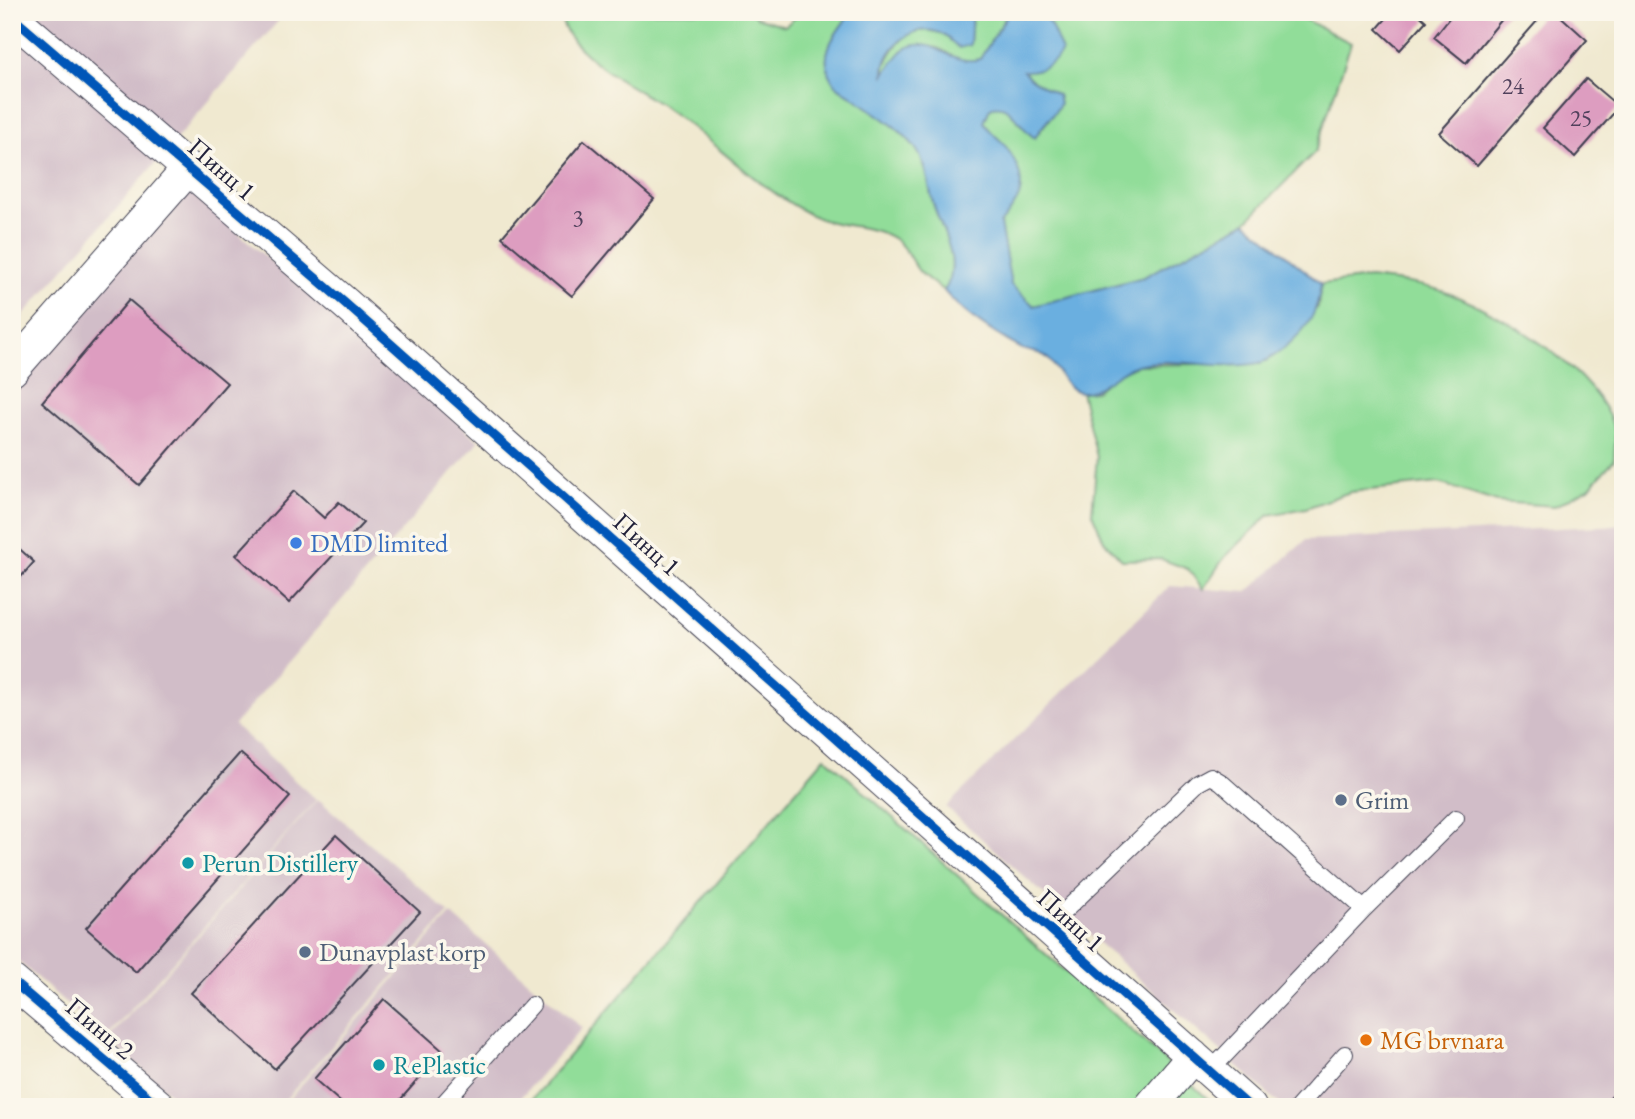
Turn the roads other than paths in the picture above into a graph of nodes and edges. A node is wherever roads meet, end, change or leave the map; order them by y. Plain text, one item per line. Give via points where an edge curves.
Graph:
1 (12, 17) edge
2 (189, 168) junction
3 (12, 370) edge
4 (1456, 818) dead end
5 (1364, 909) junction
6 (1048, 927) junction
7 (12, 981) edge
8 (532, 1005) dead end
9 (1345, 1055) dead end
10 (1202, 1064) junction
11 (160, 1107) edge
12 (440, 1107) edge
13 (1150, 1107) edge
14 (1250, 1107) edge
15 (1298, 1107) edge

1 - 2 street, Пинц 1
2 - 3 street
2 - 6 street, Пинц 1
4 - 5 lane
5 - 6 lane via 1210,776
5 - 10 lane
6 - 10 street, Пинц 1
7 - 11 street, Пинц 2
8 - 12 lane
9 - 15 lane
10 - 13 street
10 - 14 street, Пинц 1

